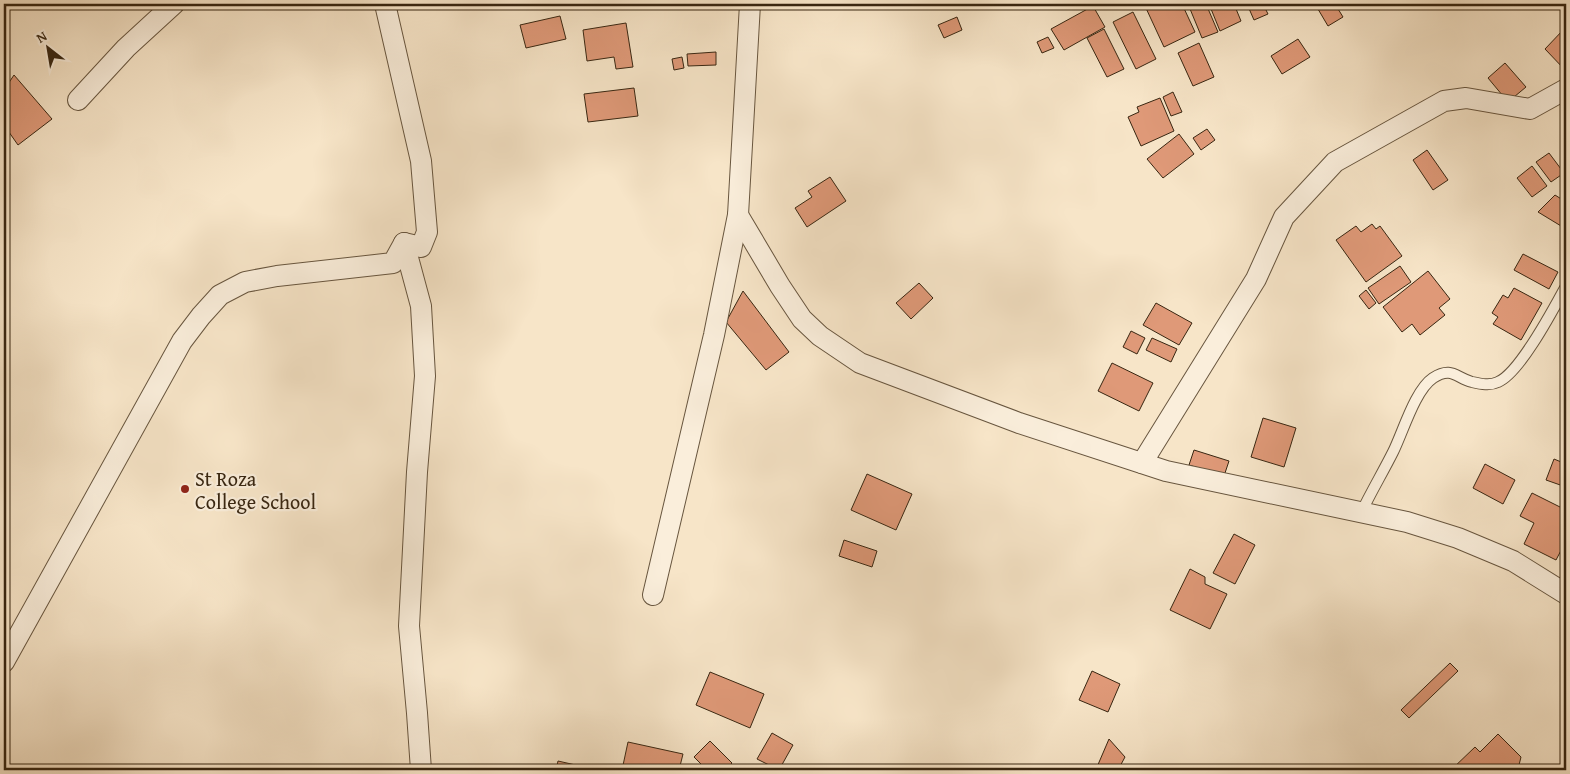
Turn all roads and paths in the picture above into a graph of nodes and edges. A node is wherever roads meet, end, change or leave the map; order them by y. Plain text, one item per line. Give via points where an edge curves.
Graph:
1 (174, 4) edge
2 (385, 4) edge
3 (750, 4) edge
4 (1566, 89) edge
5 (78, 100) dead end
6 (738, 215) junction
7 (404, 243) junction
8 (1566, 286) edge
9 (1142, 463) junction
10 (1361, 512) junction
11 (1566, 594) edge
12 (653, 595) dead end
13 (4, 662) edge
14 (421, 770) edge

1 - 5 street via 126,48
2 - 7 street via 420,161 428,232 421,247
3 - 6 street
4 - 9 street via 1530,109 1466,98 1444,101 1335,162 1284,217 1256,279
6 - 9 street via 802,319 820,336 860,363 1019,423
6 - 12 street via 714,334
7 - 13 street via 393,263 277,276 245,282 220,295 182,341
7 - 14 street via 420,306 425,376 416,472 409,626
8 - 10 lane via 1512,373 1487,385 1446,373 1424,387
9 - 10 street via 1166,471
10 - 11 street via 1458,538 1513,561

